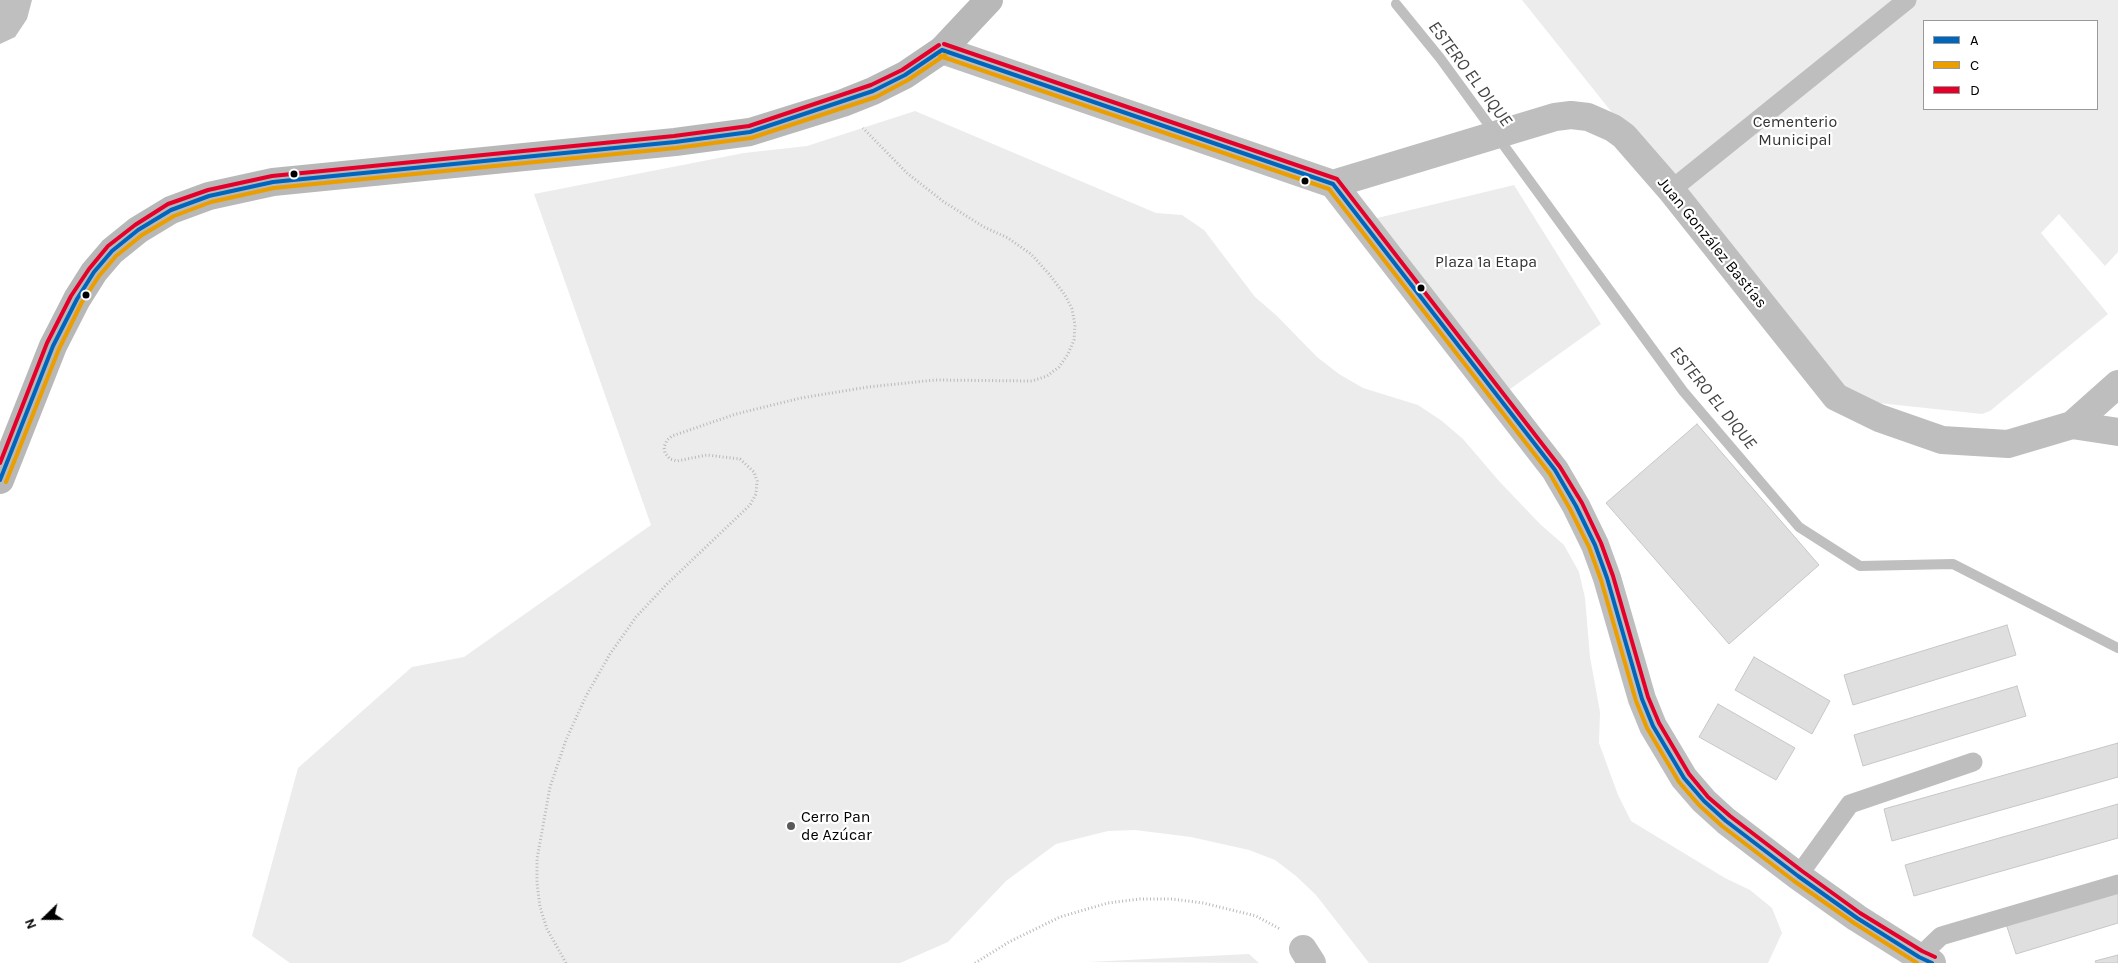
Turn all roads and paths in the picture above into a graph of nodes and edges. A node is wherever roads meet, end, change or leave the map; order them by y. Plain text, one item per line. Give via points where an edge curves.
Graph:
1 (989, 0) edge
2 (1907, 0) edge
3 (942, 50) junction
4 (843, 103) junction
5 (1333, 184) junction
6 (1671, 190) junction
7 (2118, 384) edge
8 (2072, 425) junction
9 (2118, 432) edge
10 (0, 480) edge
11 (1973, 762) dead end
12 (1798, 876) junction
13 (2118, 884) edge
14 (1307, 956) edge
15 (1926, 960) edge
16 (566, 963) edge
17 (975, 963) edge

1 - 3 main road
2 - 6 lane
3 - 4 main road via 905,75
3 - 5 street
4 - 10 main road via 750,132 273,182 209,196 171,210 138,230 112,251 94,272 53,346
4 - 16 path via 872,140 906,173 944,202 1031,254 1065,295 1072,309 1074,340 1059,366 1047,376 1032,381 935,380 868,386 736,414 667,440 664,447 670,459 707,455 740,460 754,472 756,494 750,506 636,617 590,688 566,740 550,787 537,859 540,907 547,929
5 - 6 street, Juan González Bastías via 1555,117 1572,115 1588,117 1624,136
5 - 12 street via 1555,470 1595,545 1653,726 1684,778 1726,822
6 - 8 street, Juan González Bastías via 1836,397 1879,418 1942,440 2008,444
7 - 8 street, Juan González Bastías
8 - 9 street, Juan González Bastías
11 - 12 lane via 1850,804
12 - 15 street via 1857,918
13 - 15 lane via 1941,936
14 - 17 path via 1277,926 1256,916 1203,903 1140,899 1108,903 1060,917

